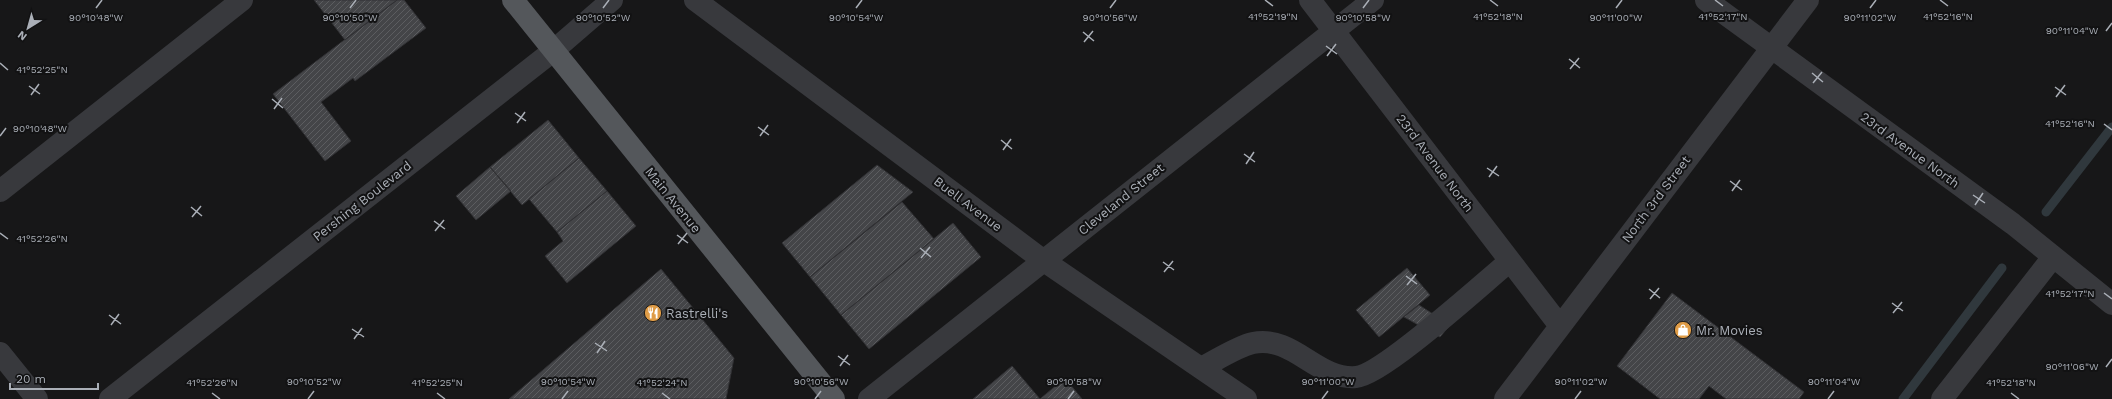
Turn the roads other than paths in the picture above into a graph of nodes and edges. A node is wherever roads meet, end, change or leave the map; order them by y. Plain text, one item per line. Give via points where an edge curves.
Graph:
1 (242, 0) edge
2 (513, 0) edge
3 (612, 0) edge
4 (695, 0) edge
5 (1310, 0) edge
6 (1373, 0) edge
7 (1706, 0) edge
8 (1808, 0) edge
9 (1333, 30) junction
10 (1771, 48) junction
11 (553, 51) junction
12 (0, 191) edge
13 (2053, 257) junction
14 (1044, 261) junction
15 (1510, 261) junction
16 (2112, 304) edge
17 (1560, 326) junction
18 (0, 353) edge
19 (1200, 368) junction
20 (37, 399) edge
21 (110, 399) edge
22 (834, 399) edge
23 (869, 399) edge
24 (1246, 399) edge
25 (1505, 399) edge
26 (1942, 399) edge

1 - 12 street
2 - 11 main road, Main Avenue
3 - 11 street, Pershing Boulevard
4 - 14 street, Buell Avenue
5 - 9 street, 23rd Avenue North
6 - 9 street, Cleveland Street
7 - 10 street, 23rd Avenue North
8 - 10 street, North 3rd Street
9 - 14 street, Cleveland Street
9 - 15 street, 23rd Avenue North
10 - 13 street, 23rd Avenue North via 2013,224
10 - 17 street, North 3rd Street
11 - 21 street, Pershing Boulevard
11 - 22 main road, Main Avenue
13 - 16 street, 23rd Avenue North
13 - 26 street
14 - 19 street, Buell Avenue
14 - 23 street, Cleveland Street
15 - 17 street, 23rd Avenue North
15 - 19 street via 1399,353 1374,370 1358,377 1332,374 1278,343 1252,344
17 - 25 street, North 3rd Street
18 - 20 street
19 - 24 street, Buell Avenue

